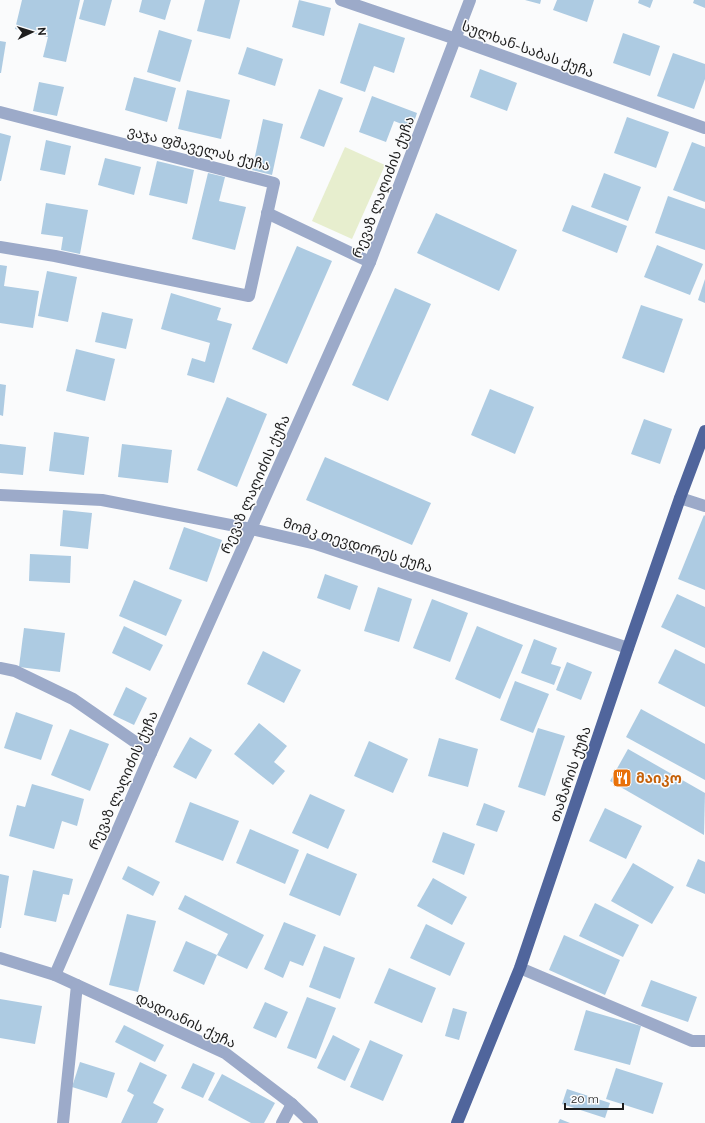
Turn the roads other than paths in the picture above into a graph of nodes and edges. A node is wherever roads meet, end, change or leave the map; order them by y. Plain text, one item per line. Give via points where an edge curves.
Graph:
1 (341, 0) edge
2 (470, 0) edge
3 (456, 39) junction
4 (0, 112) edge
5 (705, 128) edge
6 (267, 213) junction
7 (0, 247) edge
8 (370, 262) junction
9 (705, 431) edge
10 (0, 495) edge
11 (680, 498) junction
12 (705, 506) edge
13 (251, 529) junction
14 (628, 648) junction
15 (0, 668) edge
16 (151, 752) junction
17 (0, 958) edge
18 (520, 968) junction
19 (55, 975) junction
20 (77, 985) junction
21 (705, 1041) edge
22 (292, 1104) junction
23 (63, 1123) edge
24 (282, 1123) edge
25 (312, 1123) edge
26 (457, 1123) edge

1 - 3 street, სულხან-საბას ქუჩა
2 - 3 street, რევაზ ლაღიძის ქუჩა
3 - 5 street, სულხან-საბას ქუჩა
3 - 8 street, რევაზ ლაღიძის ქუჩა
4 - 6 street, ვაჯა ფშაველას ქუჩა via 274,183
6 - 7 street via 249,296
6 - 8 street
8 - 13 street, რევაზ ლაღიძის ქუჩა
9 - 11 main road, თამარის ქუჩა
10 - 13 street, მომკ თევდორეს ქუჩა via 102,500
11 - 12 street
11 - 14 main road, თამარის ქუჩა
13 - 14 street, მომკ თევდორეს ქუჩა via 316,544
13 - 16 street, რევაზ ლაღიძის ქუჩა
14 - 18 main road, თამარის ქუჩა
15 - 16 street via 15,671 73,699
16 - 19 street, რევაზ ლაღიძის ქუჩა
17 - 19 street, დადიანის ქუჩა
18 - 21 street via 692,1041
18 - 26 main road, თამარის ქუჩა
19 - 20 street, დადიანის ქუჩა
20 - 22 street, დადიანის ქუჩა via 225,1053
20 - 23 street
22 - 24 street
22 - 25 street, დადიანის ქუჩა

